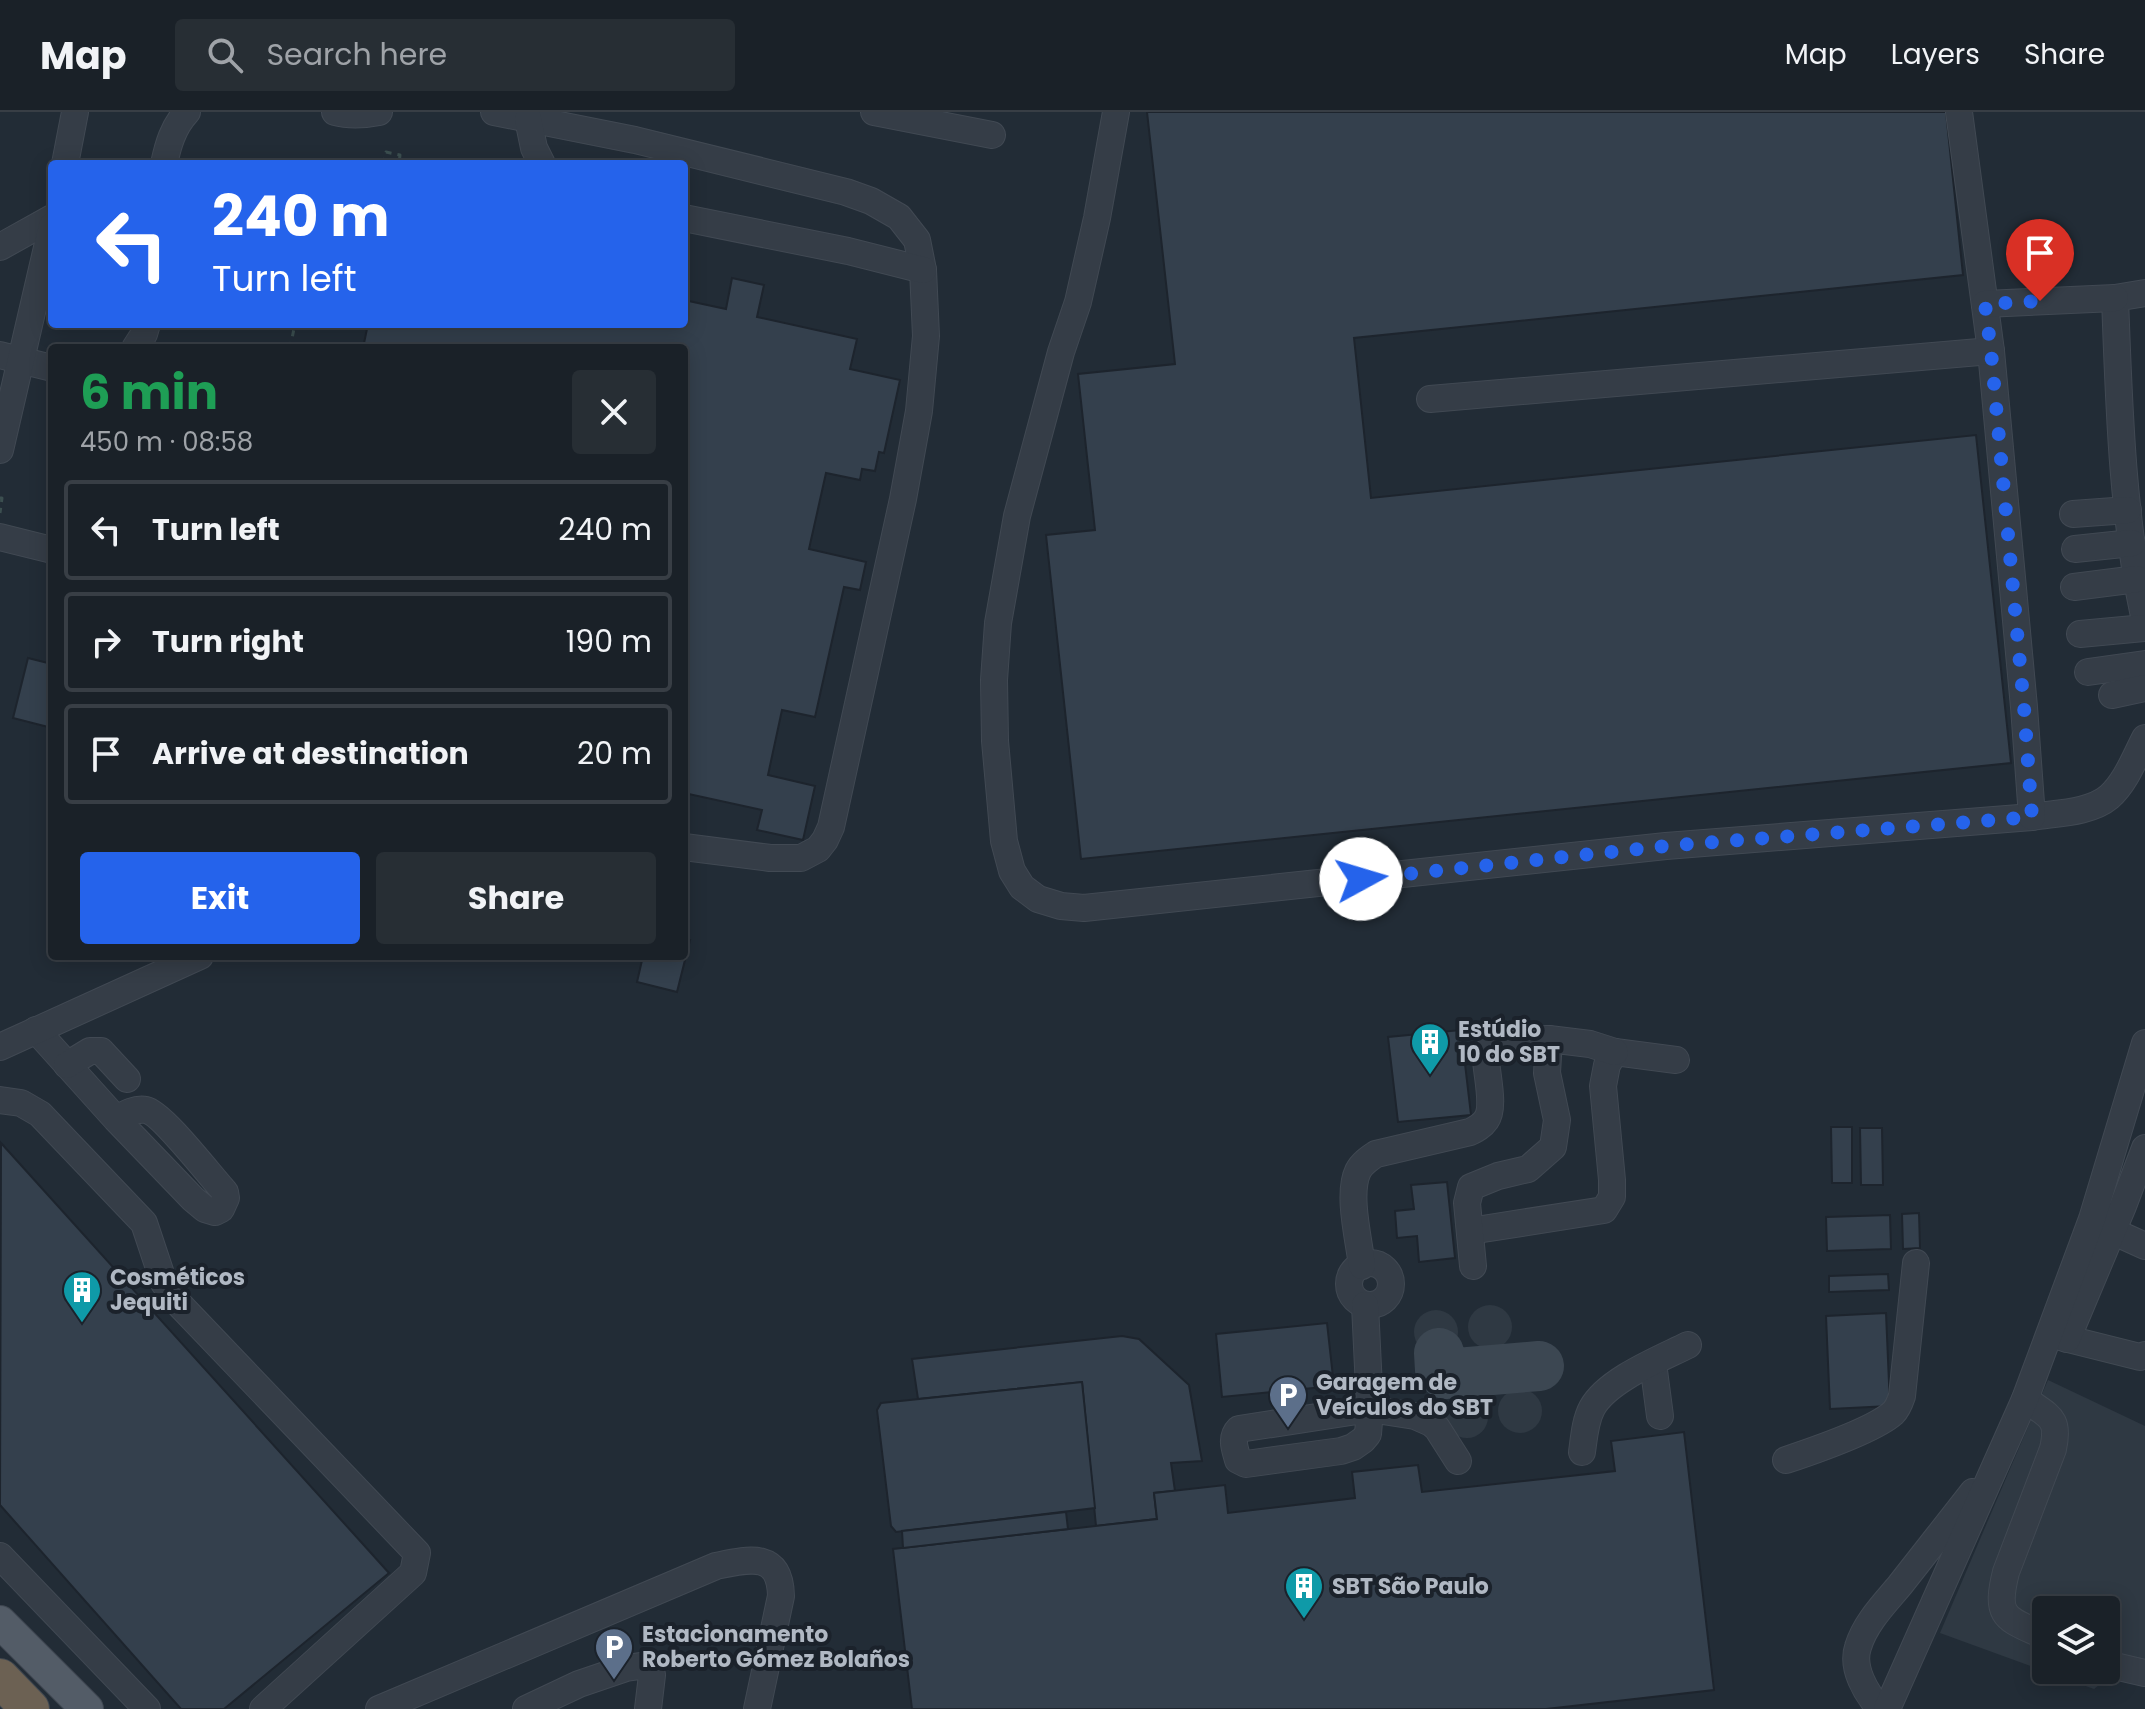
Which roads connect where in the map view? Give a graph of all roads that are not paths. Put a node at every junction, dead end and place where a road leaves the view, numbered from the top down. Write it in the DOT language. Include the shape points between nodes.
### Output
graph roads {
  1 [pos="187,112"];
  2 [pos="335,112"];
  3 [pos="379,112"];
  4 [pos="494,112"];
  5 [pos="874,112"];
  6 [pos="1116,112"];
  7 [pos="1959,112"];
  8 [pos="73,114"];
  9 [pos="528,119"];
  10 [pos="992,135"];
  11 [pos="66,160"];
  12 [pos="165,160"];
  13 [pos="540,160"];
  14 [pos="688,219"];
  15 [pos="48,220"];
  16 [pos="48,239"];
  17 [pos="0,247"];
  18 [pos="923,270"];
  19 [pos="2145,293"];
  20 [pos="2115,298"];
  21 [pos="1985,304"];
  22 [pos="1991,351"];
  23 [pos="11,357"];
  24 [pos="48,367"];
  25 [pos="1430,399"];
  26 [pos="0,450"];
  27 [pos="2128,510"];
  28 [pos="2073,514"];
  29 [pos="0,537"];
  30 [pos="2132,543"];
  31 [pos="48,549"];
  32 [pos="2075,549"];
  33 [pos="2137,579"];
  34 [pos="2074,587"];
  35 [pos="2145,621"];
  36 [pos="2145,628"];
  37 [pos="2080,634"];
  38 [pos="2145,664"];
  39 [pos="2088,672"];
  40 [pos="2145,688"];
  41 [pos="2112,695"];
  42 [pos="2145,738"];
  43 [pos="2032,817"];
  44 [pos="688,848"];
  45 [pos="192,960"];
  46 [pos="36,1030"];
  47 [pos="1549,1039"];
  48 [pos="2145,1043"];
  49 [pos="0,1047"];
  50 [pos="1615,1052"];
  51 [pos="1676,1060"];
  52 [pos="67,1065"];
  53 [pos="127,1079"];
  54 [pos="0,1100"];
  55 [pos="116,1119"];
  56 [pos="2142,1164"];
  57 [pos="2134,1210"];
  58 [pos="1470,1231"];
  59 [pos="2112,1231"];
  60 [pos="2145,1246"];
  61 [pos="1916,1263"];
  62 [pos="1473,1266"];
  63 [pos="2058,1336"];
  64 [pos="1688,1345"];
  65 [pos="2143,1357"];
  66 [pos="1653,1363"];
  67 [pos="2025,1399"];
  68 [pos="1370,1409"];
  69 [pos="1660,1416"];
  70 [pos="1582,1452"];
  71 [pos="1786,1460"];
  72 [pos="1458,1461"];
  73 [pos="1998,1461"];
  74 [pos="0,1556"];
  75 [pos="0,1622"];
  76 [pos="2032,1630"];
  77 [pos="1858,1647"];
  78 [pos="2120,1667"];
  79 [pos="2145,1673"];
  80 [pos="0,1678"];
  81 [pos="451,1679"];
  82 [pos="1899,1680"];
  83 [pos="390,1707"];
  84 [pos="30,1709"];
  85 [pos="87,1709"];
  86 [pos="147,1709"];
  87 [pos="263,1709"];
  88 [pos="435,1709"];
  89 [pos="526,1709"];
  90 [pos="648,1709"];
  91 [pos="757,1709"];
  92 [pos="1880,1709"];
  93 [pos="1887,1709"];
  1 -- 12 [label="street"];
  2 -- 3 [label="street"];
  4 -- 9 [label="street"];
  5 -- 10 [label="street"];
  6 -- 43 [label="street" via="1078,302 1017,516 998,623 995,741 1004,841 1022,887 1038,899 1084,908 1666,846"];
  7 -- 21 [label="street"];
  8 -- 11 [label="street"];
  9 -- 13 [label="street"];
  9 -- 18 [label="street" via="650,144 871,201 899,217 917,240"];
  14 -- 18 [label="street"];
  15 -- 17 [label="street"];
  16 -- 23 [label="street"];
  18 -- 44 [label="street" via="926,336 919,411 831,827 818,849 801,858"];
  19 -- 20 [label="street"];
  20 -- 21 [label="street"];
  20 -- 27 [label="street"];
  21 -- 22 [label="street"];
  22 -- 25 [label="street"];
  22 -- 43 [label="street"];
  23 -- 24 [label="street"];
  23 -- 26 [label="street"];
  27 -- 28 [label="street"];
  27 -- 30 [label="street"];
  29 -- 31 [label="street"];
  30 -- 32 [label="street"];
  30 -- 33 [label="street"];
  33 -- 34 [label="street"];
  33 -- 35 [label="street"];
  36 -- 37 [label="street"];
  38 -- 39 [label="street"];
  40 -- 41 [label="street"];
  42 -- 43 [label="street" via="2108,798 2089,808"];
  45 -- 46 [label="street"];
  46 -- 49 [label="street"];
  46 -- 52 [label="street"];
  47 -- 50 [label="street"];
  47 -- 58 [label="street" via="1547,1073 1557,1120 1553,1147 1528,1169 1471,1187"];
  47 -- 68 [label="street" via="1493,1044 1486,1060 1490,1110 1480,1126 1376,1154 1358,1171 1353,1199 1362,1266 1384,1268 1391,1284 1382,1302 1365,1305"];
  48 -- 63 [label="street"];
  50 -- 51 [label="street"];
  50 -- 58 [label="street" via="1603,1086 1612,1180 1612,1197 1604,1210"];
  52 -- 53 [label="street" via="90,1051 101,1051"];
  52 -- 55 [label="street"];
  54 -- 87 [label="street" via="21,1103 40,1114 144,1223 164,1283 178,1303 417,1553 413,1573"];
  56 -- 57 [label="street"];
  57 -- 59 [label="street"];
  58 -- 62 [label="street"];
  59 -- 60 [label="street"];
  59 -- 63 [label="street"];
  61 -- 71 [label="street" via="1899,1406 1867,1428"];
  63 -- 65 [label="street"];
  63 -- 67 [label="street"];
  64 -- 66 [label="street"];
  66 -- 69 [label="street"];
  66 -- 70 [label="street" via="1607,1390 1592,1407"];
  67 -- 73 [label="street"];
  67 -- 76 [label="street" via="2051,1418 2056,1434 2006,1572 2000,1603 2003,1613"];
  68 -- 68 [label="street" via="1239,1429 1233,1440 1238,1460 1246,1464 1353,1447 1368,1434"];
  68 -- 72 [label="street" via="1431,1423"];
  73 -- 77 [label="street" via="1873,1618"];
  73 -- 82 [label="street"];
  74 -- 86 [label="street"];
  75 -- 85 [label="main road"];
  77 -- 82 [label="street"];
  77 -- 92 [label="street" via="1860,1676"];
  78 -- 79 [label="street"];
  80 -- 84 [label="highway"];
  81 -- 83 [label="street"];
  81 -- 88 [label="street"];
  81 -- 91 [label="street" via="716,1566 747,1559 770,1565 781,1596"];
  82 -- 93 [label="street"];
  89 -- 90 [label="street" via="579,1684 640,1666 652,1675"];
}
